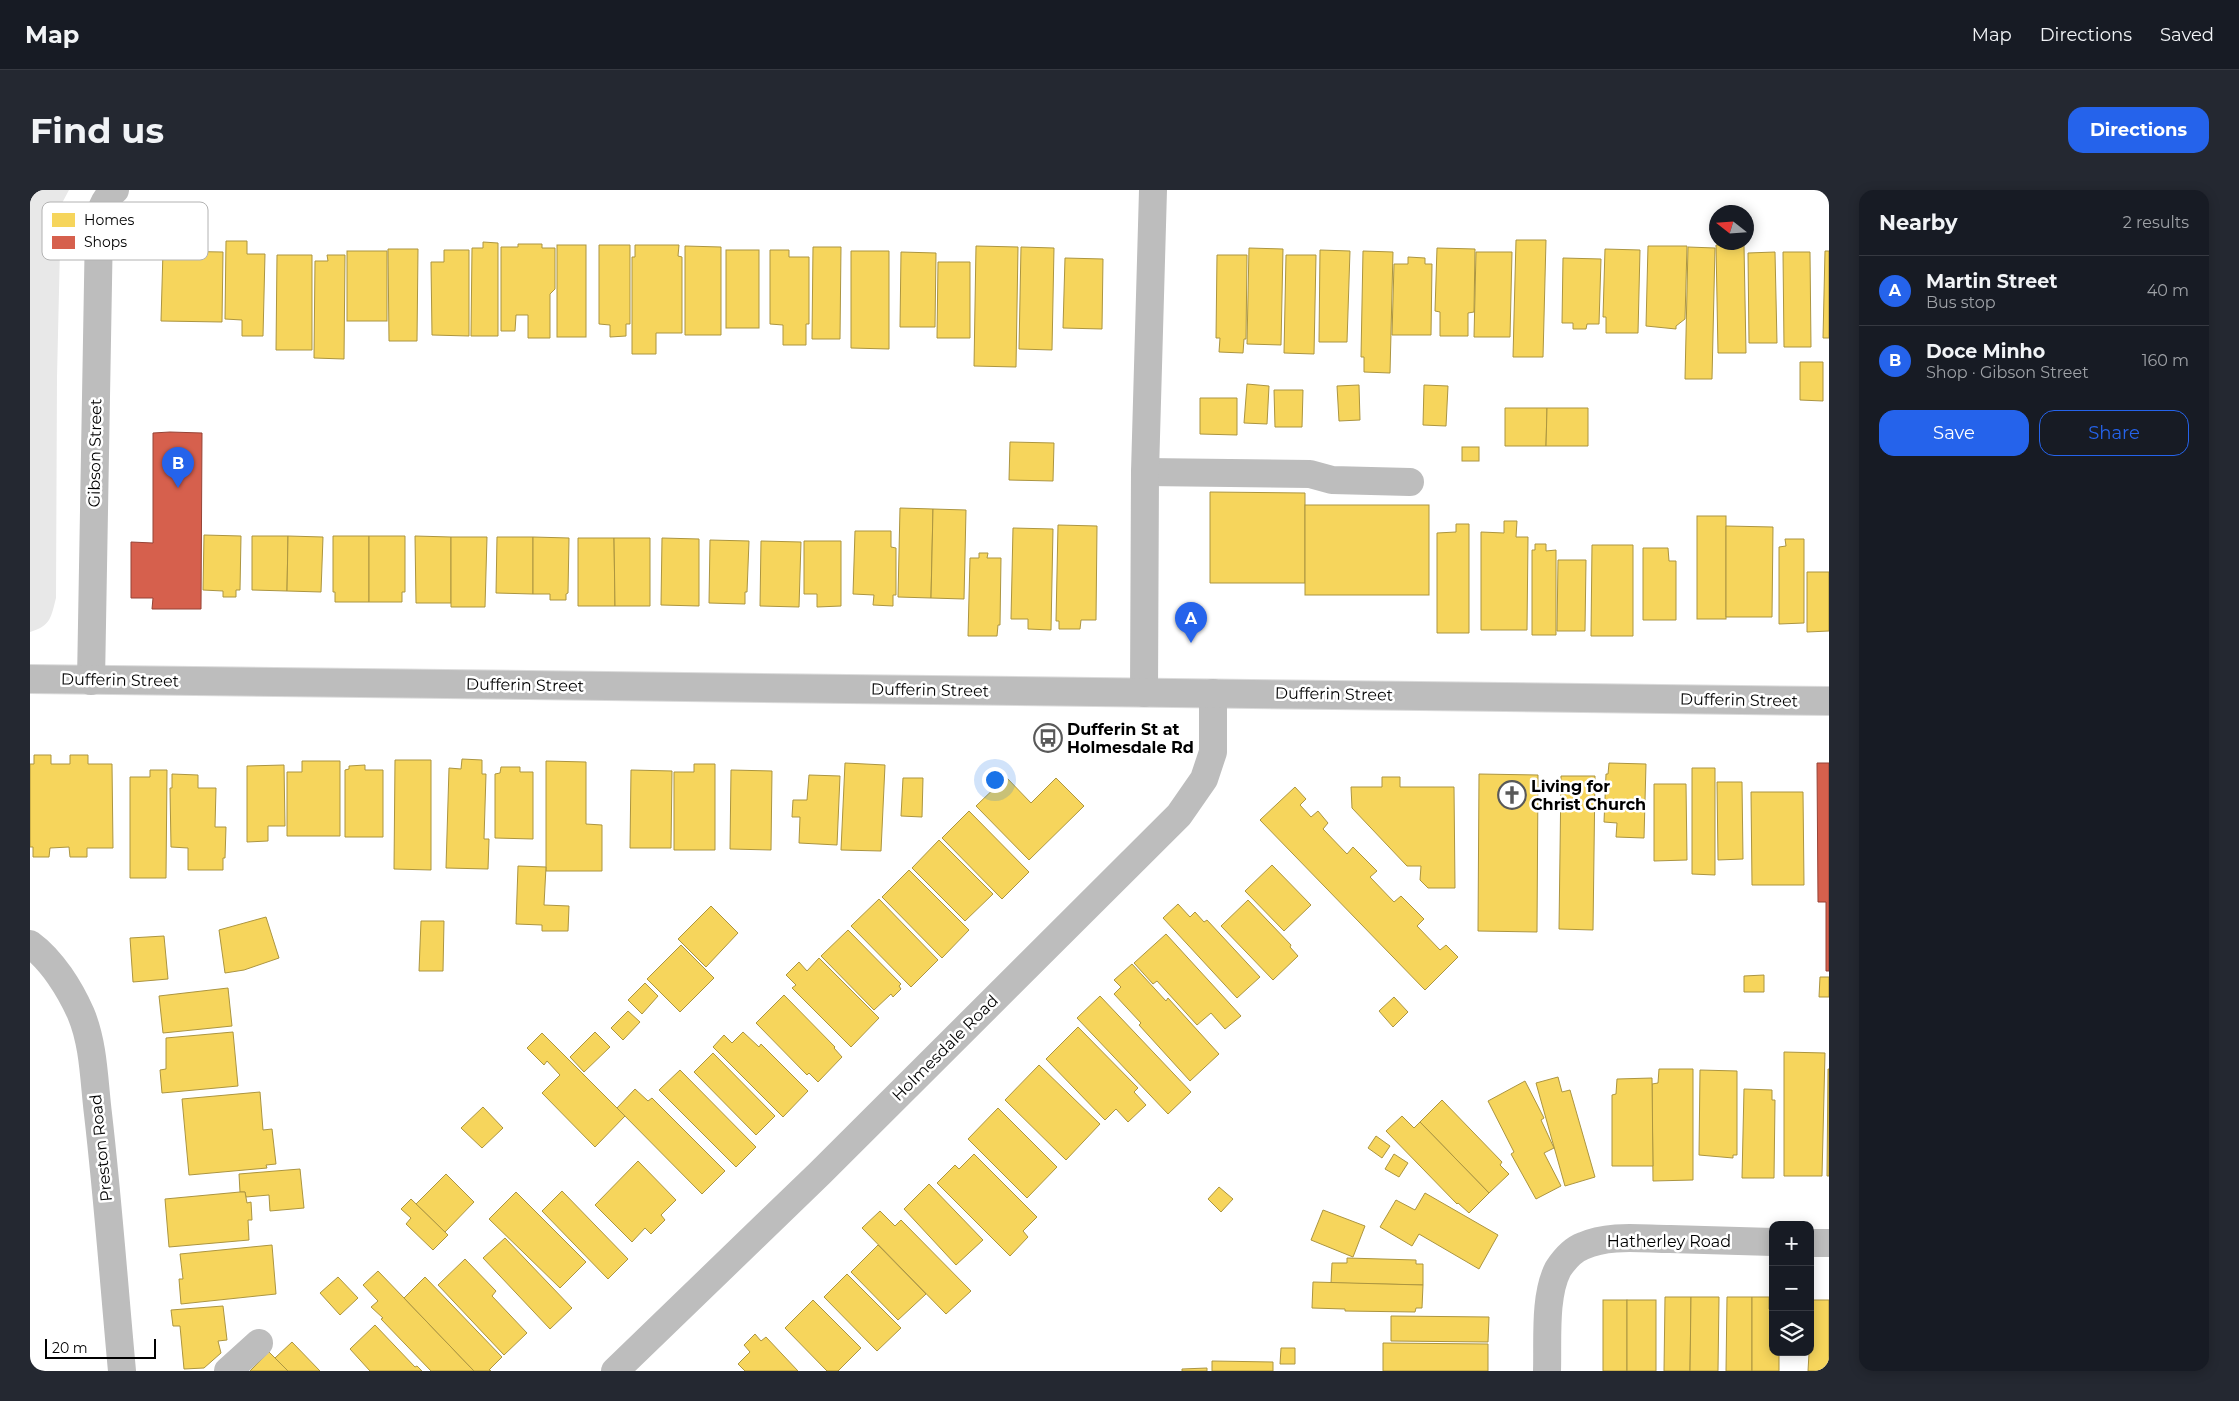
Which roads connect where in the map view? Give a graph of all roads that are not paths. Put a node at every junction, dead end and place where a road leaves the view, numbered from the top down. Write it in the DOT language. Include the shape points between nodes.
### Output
graph roads {
  1 [pos="114,190"];
  2 [pos="1153,190"];
  3 [pos="104,202"];
  4 [pos="97,260"];
  5 [pos="1145,472"];
  6 [pos="1410,482"];
  7 [pos="30,679"];
  8 [pos="90,680"];
  9 [pos="1144,692"];
  10 [pos="1213,693"];
  11 [pos="1829,701"];
  12 [pos="30,944"];
  13 [pos="1769,1242"];
  14 [pos="1814,1242"];
  15 [pos="1829,1243"];
  16 [pos="259,1342"];
  17 [pos="122,1371"];
  18 [pos="228,1371"];
  19 [pos="615,1371"];
  20 [pos="1547,1371"];
  1 -- 3 [label="street, Gibson Street"];
  2 -- 5 [label="street"];
  4 -- 8 [label="street, Gibson Street"];
  5 -- 6 [label="street" via="1310,474 1332,480"];
  5 -- 9 [label="street"];
  7 -- 8 [label="street, Dufferin Street"];
  8 -- 9 [label="street, Dufferin Street"];
  9 -- 10 [label="street, Dufferin Street"];
  10 -- 11 [label="street, Dufferin Street"];
  10 -- 19 [label="street, Holmesdale Road" via="1213,752 1204,779 1179,815 820,1173"];
  12 -- 17 [label="street, Preston Road" via="67,987 81,1014 89,1040"];
  13 -- 20 [label="street, Hatherley Road" via="1620,1238 1582,1246 1570,1253 1558,1269 1552,1285"];
  14 -- 15 [label="street"];
  16 -- 18 [label="street"];
}
